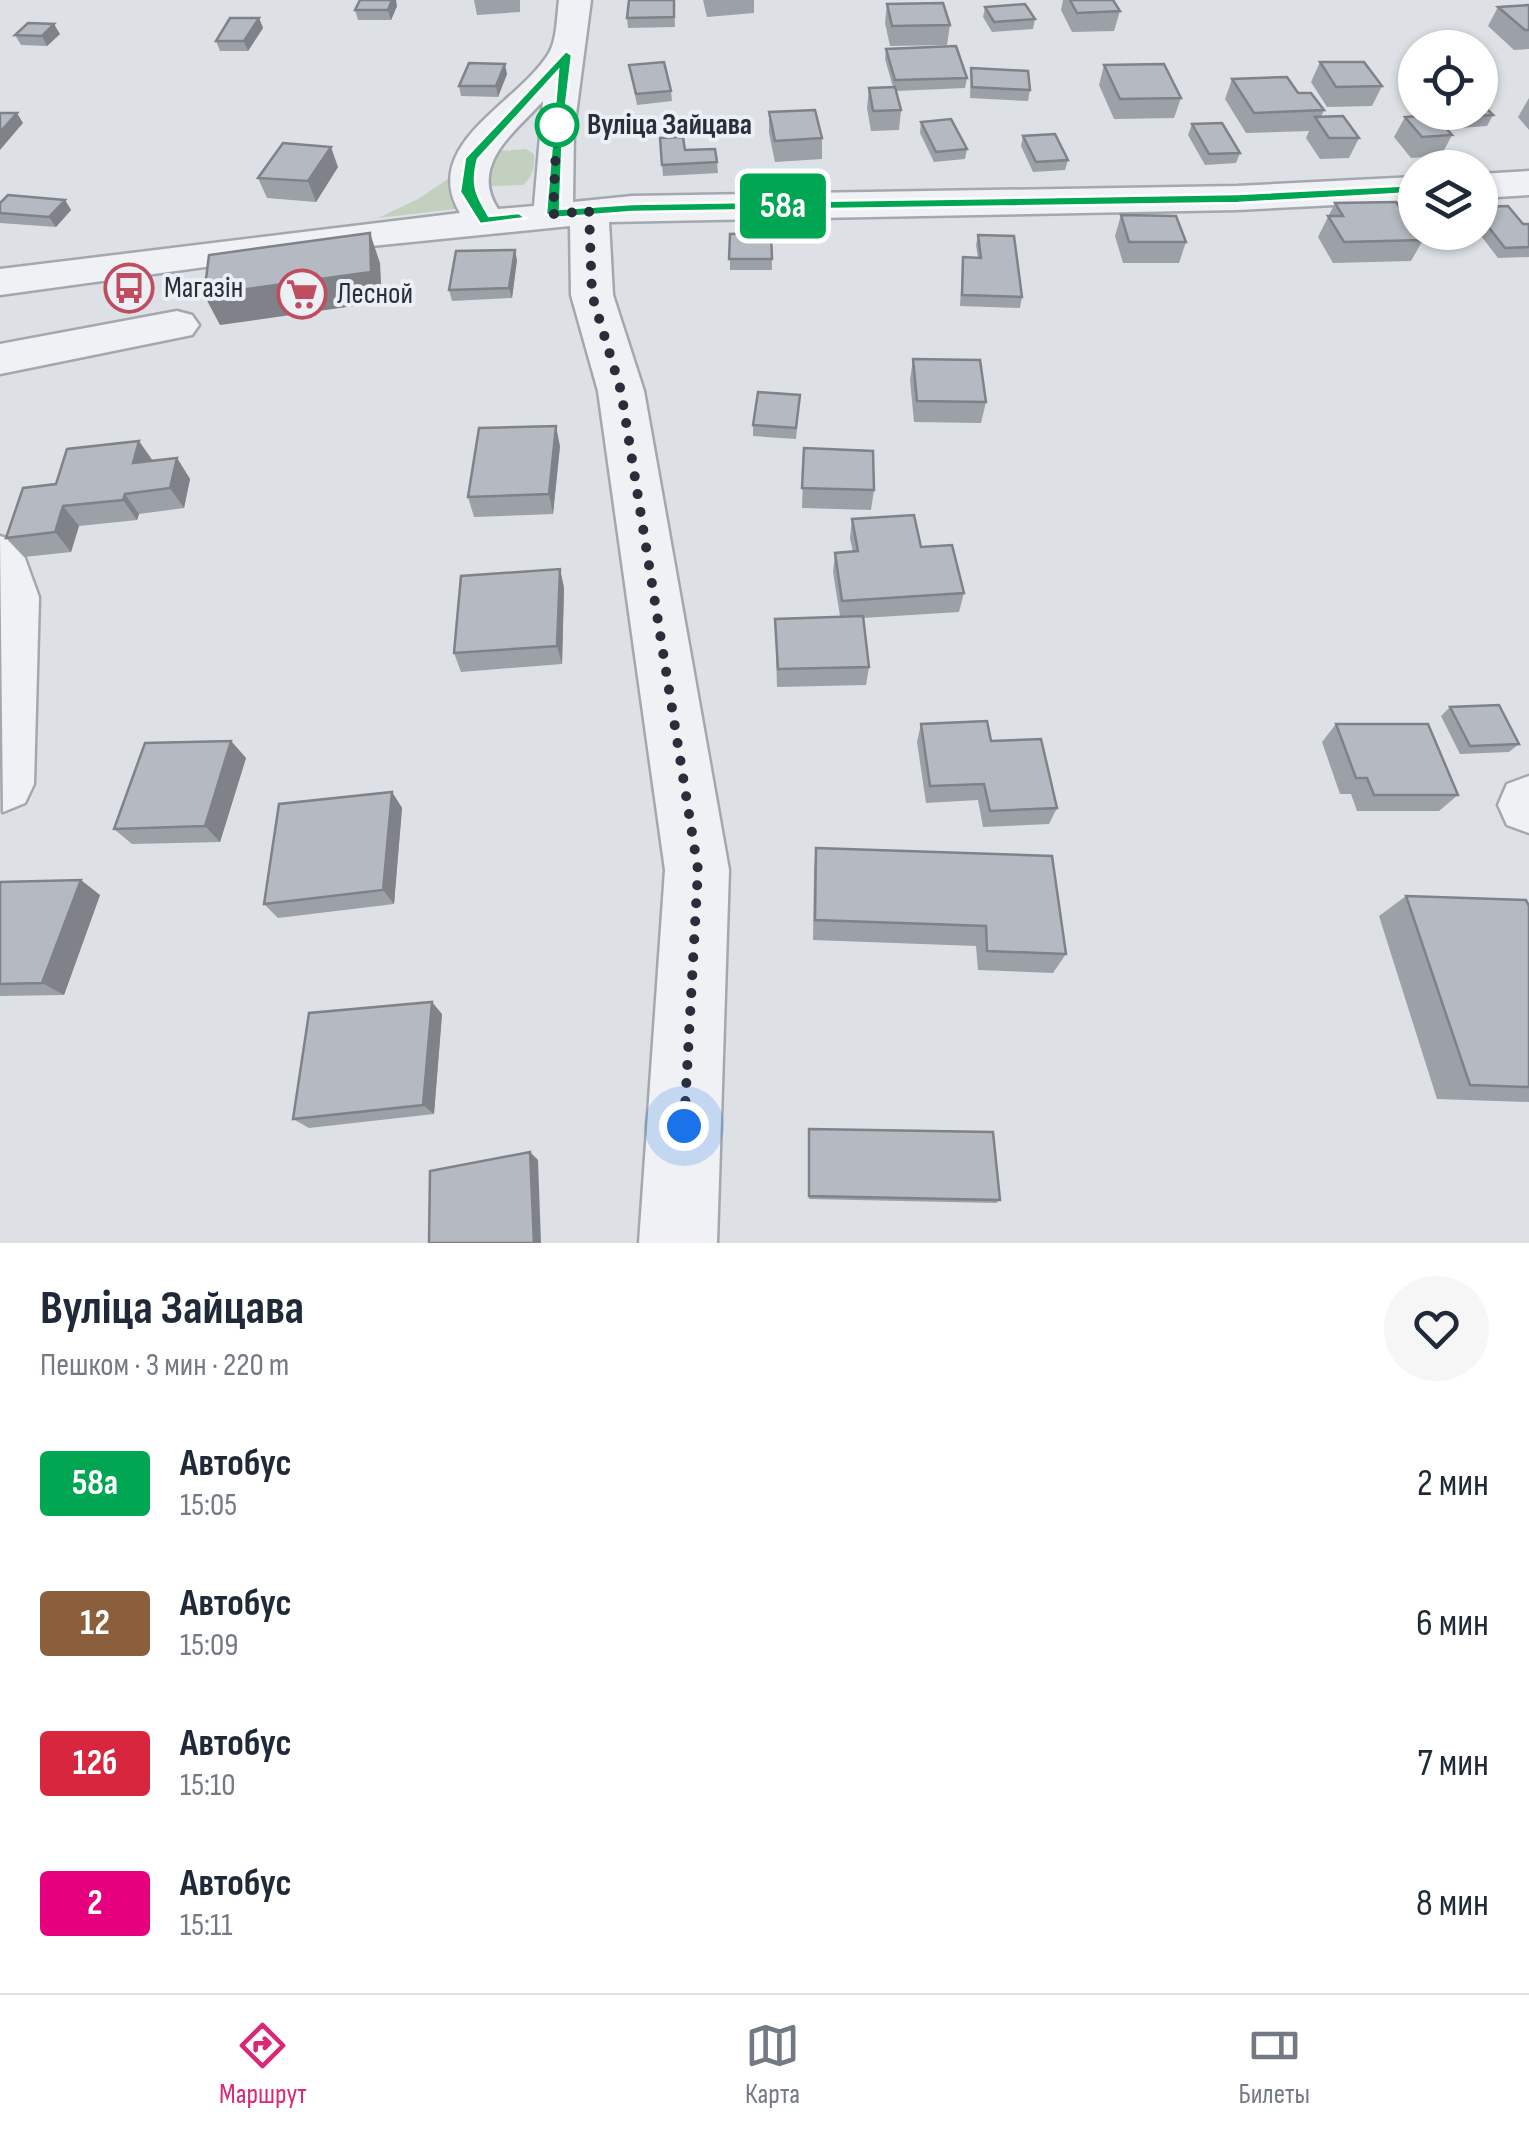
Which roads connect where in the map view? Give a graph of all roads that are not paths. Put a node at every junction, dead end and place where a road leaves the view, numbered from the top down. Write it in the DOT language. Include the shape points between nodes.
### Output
graph roads {
  1 [pos="575,0"];
  2 [pos="566,55"];
  3 [pos="472,158"];
  4 [pos="1529,183"];
  5 [pos="1498,185"];
  6 [pos="1398,190"];
  7 [pos="571,213"];
  8 [pos="485,221"];
  9 [pos="322,239"];
  10 [pos="0,282"];
  11 [pos="177,325"];
  12 [pos="0,359"];
  13 [pos="0,556"];
  14 [pos="3,784"];
  15 [pos="678,1243"];
  1 -- 2 [label="street"];
  2 -- 3 [label="street"];
  2 -- 7 [label="street" via="556,130"];
  3 -- 8 [label="street" via="467,192"];
  3 -- 9 [label="street"];
  4 -- 5 [label="street"];
  6 -- 7 [label="street"];
  7 -- 8 [label="street"];
  7 -- 15 [label="street" via="621,391 698,870"];
  8 -- 9 [label="street"];
  9 -- 10 [label="street"];
  11 -- 12 [label="street"];
  13 -- 14 [label="street" via="12,596"];
}
